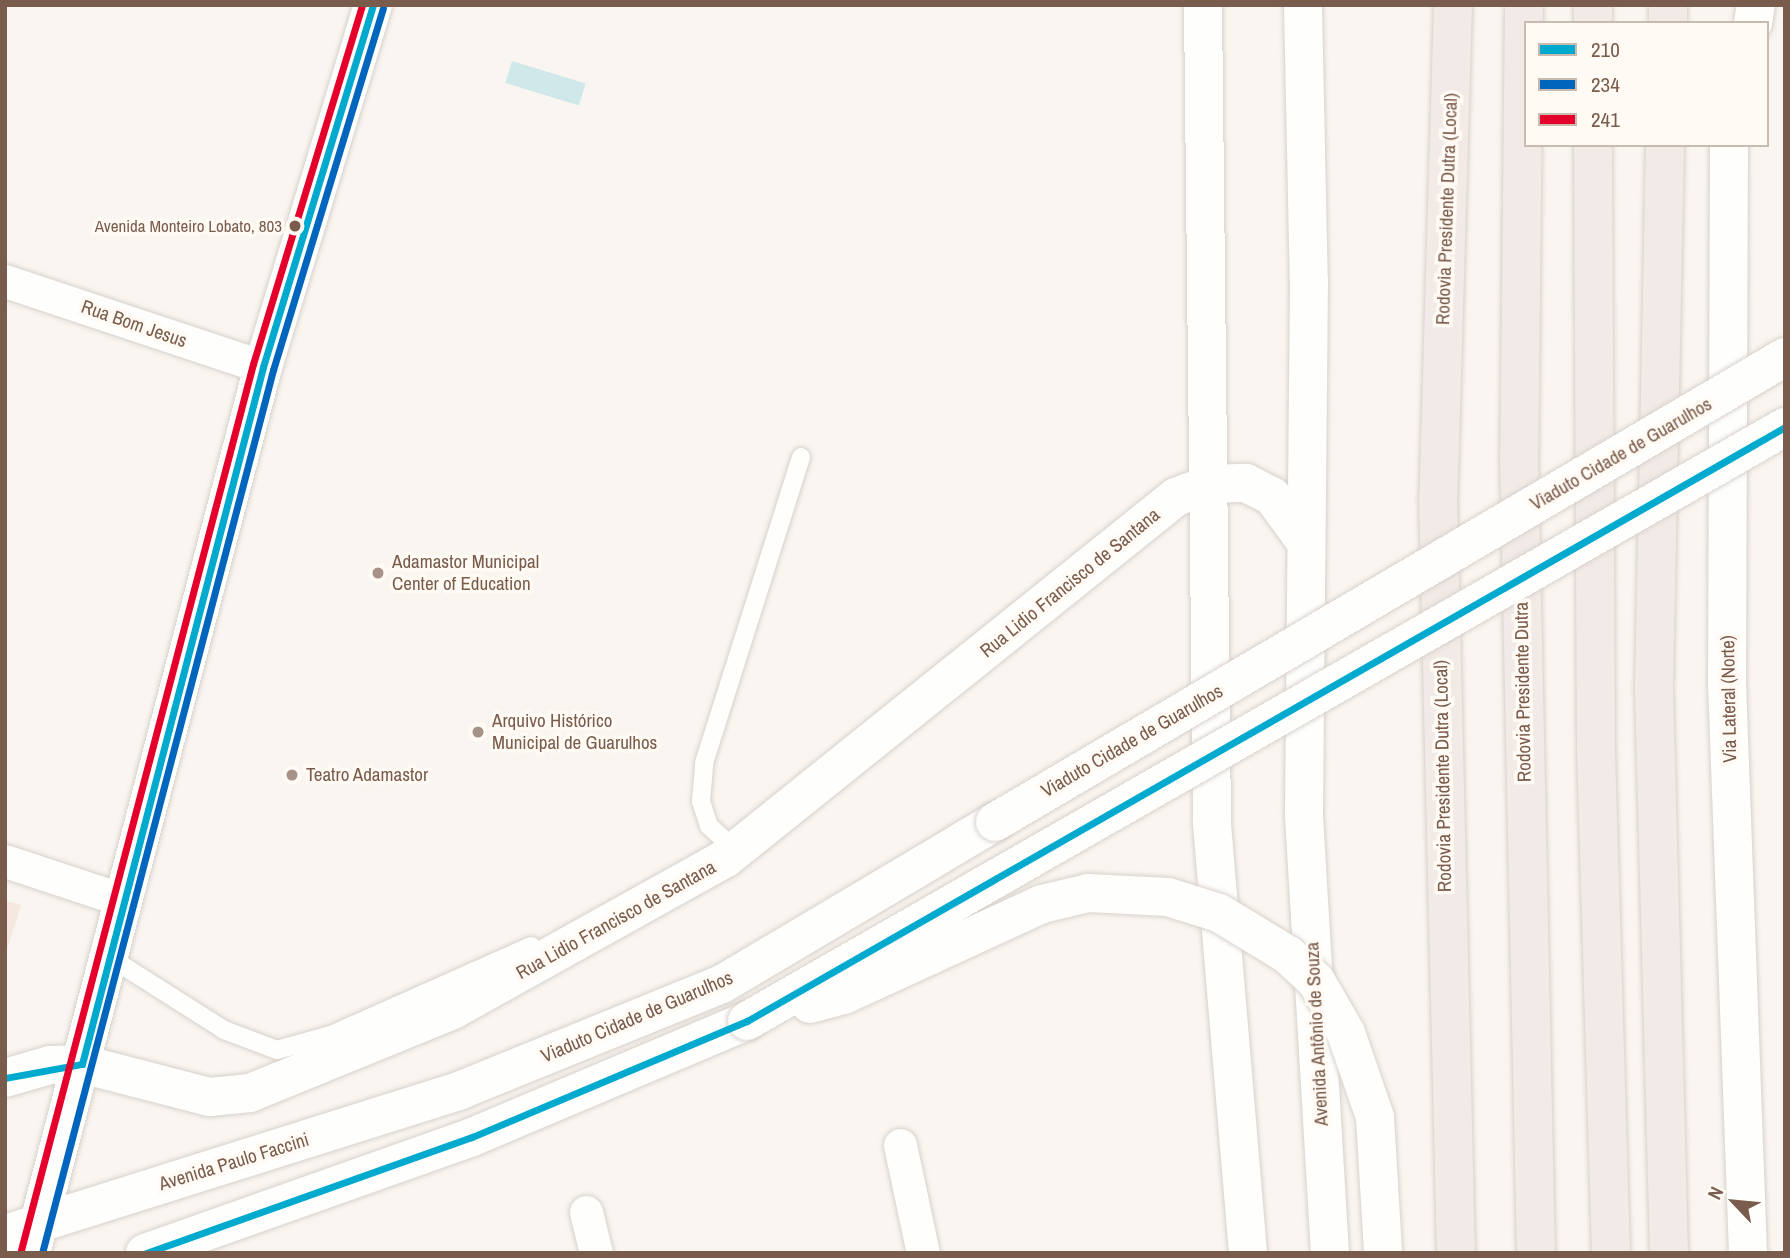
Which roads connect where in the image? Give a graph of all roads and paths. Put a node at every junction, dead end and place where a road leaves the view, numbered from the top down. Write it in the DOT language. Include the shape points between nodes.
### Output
graph roads {
  1 [pos="373,5"];
  2 [pos="1203,5"];
  3 [pos="1303,5"];
  4 [pos="1453,5"];
  5 [pos="1524,5"];
  6 [pos="1593,147"];
  7 [pos="1665,147"];
  8 [pos="1729,147"];
  9 [pos="5,281"];
  10 [pos="1785,357"];
  11 [pos="263,368"];
  12 [pos="1785,427"];
  13 [pos="801,457"];
  14 [pos="1210,484"];
  15 [pos="1303,538"];
  16 [pos="731,854"];
  17 [pos="5,862"];
  18 [pos="120,899"];
  19 [pos="106,955"];
  20 [pos="747,1021"];
  21 [pos="82,1064"];
  22 [pos="5,1078"];
  23 [pos="461,1090"];
  24 [pos="900,1145"];
  25 [pos="586,1212"];
  26 [pos="25,1236"];
  27 [pos="145,1253"];
  28 [pos="596,1253"];
  29 [pos="923,1253"];
  30 [pos="1248,1253"];
  31 [pos="1330,1253"];
  32 [pos="1383,1253"];
  33 [pos="1456,1253"];
  34 [pos="1536,1253"];
  35 [pos="1611,1253"];
  36 [pos="1669,1253"];
  37 [pos="1748,1253"];
  1 -- 11 [label="main road"];
  2 -- 14 [label="main road"];
  3 -- 15 [label="main road, Avenida Antônio de Souza" via="1309,281"];
  4 -- 33 [label="highway, Rodovia Presidente Dutra (Local)" via="1438,496"];
  5 -- 34 [label="highway, Rodovia Presidente Dutra" via="1520,456"];
  6 -- 35 [label="highway" via="1596,751"];
  7 -- 36 [label="highway" via="1654,690"];
  8 -- 37 [label="main road, Via Lateral (Norte)" via="1727,683"];
  9 -- 11 [label="street, Rua Bom Jesus"];
  10 -- 23 [label="main road, Viaduto Cidade de Guarulhos, bridge" via="722,984"];
  11 -- 18 [label="main road"];
  12 -- 20 [label="main road, bridge"];
  13 -- 16 [label="lane" via="704,763 701,801 709,826"];
  14 -- 15 [label="main road, Rua Lidio Francisco de Santana" via="1246,483 1272,496"];
  14 -- 16 [label="main road, Rua Lidio Francisco de Santana" via="1176,497"];
  14 -- 30 [label="main road" via="1215,852"];
  15 -- 31 [label="main road, Avenida Antônio de Souza" via="1304,816"];
  16 -- 19 [label="lane" via="669,869 514,955 292,1047 260,1046 224,1030"];
  16 -- 21 [label="main road, Rua Lidio Francisco de Santana" via="453,1010 250,1093 210,1097"];
  17 -- 18 [label="street"];
  18 -- 19 [label="main road"];
  19 -- 21 [label="main road"];
  20 -- 27 [label="main road" via="472,1137"];
  20 -- 32 [label="main road, bridge" via="844,995 1042,904 1088,893 1168,897 1219,913 1288,955 1316,981 1346,1033 1374,1117"];
  21 -- 22 [label="main road, Rua Lidio Francisco de Santana" via="50,1065"];
  21 -- 26 [label="main road"];
  23 -- 26 [label="main road, Avenida Paulo Faccini"];
  24 -- 29 [label="street"];
  25 -- 28 [label="street"];
}
